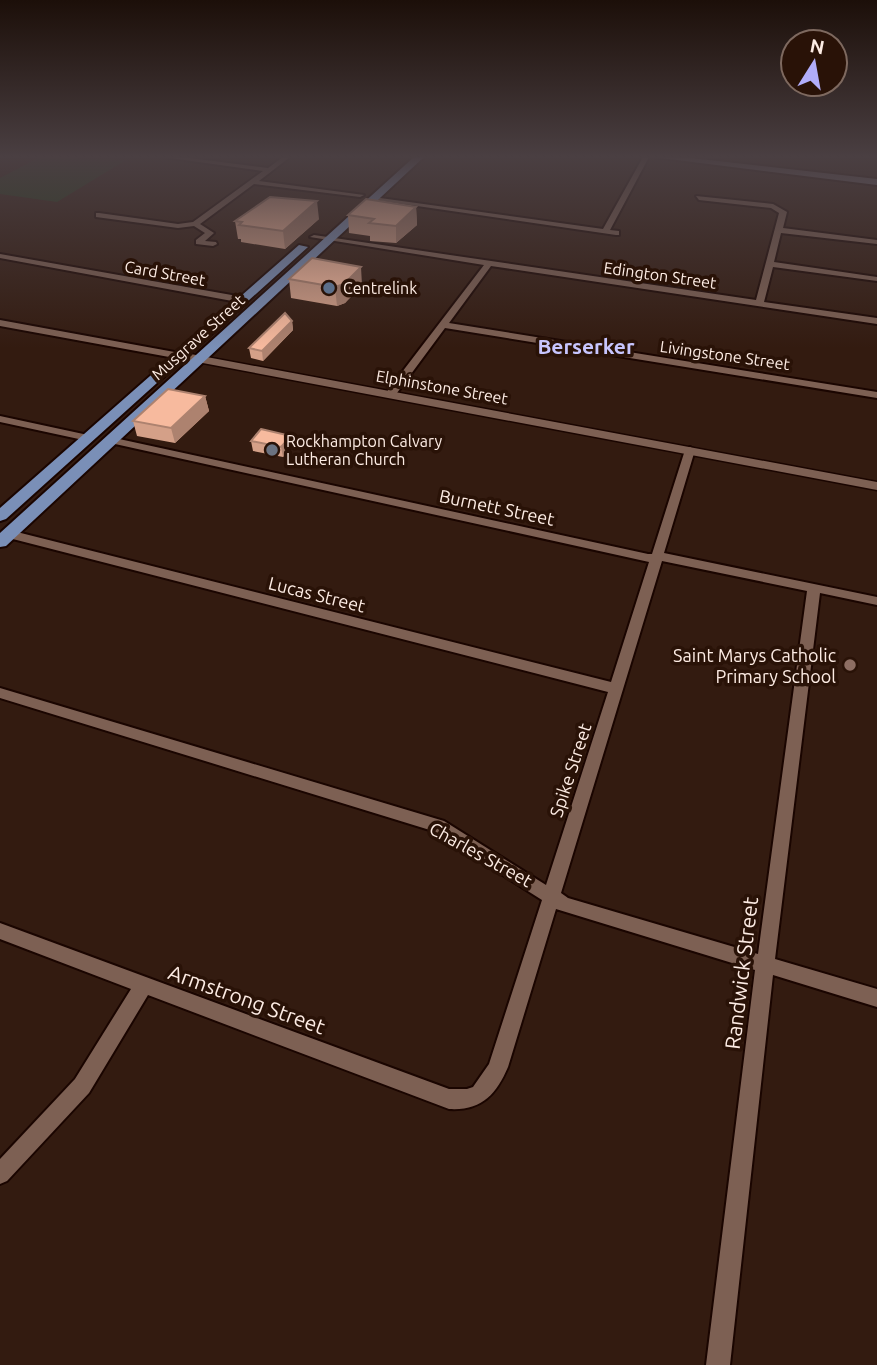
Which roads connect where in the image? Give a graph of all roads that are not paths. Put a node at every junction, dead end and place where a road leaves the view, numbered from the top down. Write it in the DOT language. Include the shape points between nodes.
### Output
graph roads {
  1 [pos="140,221"];
  2 [pos="200,221"];
  3 [pos="332,221"];
  4 [pos="350,221"];
  5 [pos="526,221"];
  6 [pos="611,221"];
  7 [pos="781,221"];
  8 [pos="195,224"];
  9 [pos="778,230"];
  10 [pos="605,232"];
  11 [pos="617,233"];
  12 [pos="314,237"];
  13 [pos="330,240"];
  14 [pos="877,242"];
  15 [pos="213,244"];
  16 [pos="0,256"];
  17 [pos="489,263"];
  18 [pos="768,264"];
  19 [pos="877,279"];
  20 [pos="243,300"];
  21 [pos="758,303"];
  22 [pos="877,321"];
  23 [pos="0,323"];
  24 [pos="443,326"];
  25 [pos="180,356"];
  26 [pos="200,360"];
  27 [pos="390,395"];
  28 [pos="877,395"];
  29 [pos="0,419"];
  30 [pos="88,438"];
  31 [pos="110,440"];
  32 [pos="690,450"];
  33 [pos="877,485"];
  34 [pos="0,516"];
  35 [pos="4,538"];
  36 [pos="657,557"];
  37 [pos="814,588"];
  38 [pos="877,601"];
  39 [pos="616,689"];
  40 [pos="0,694"];
  41 [pos="551,895"];
  42 [pos="0,931"];
  43 [pos="765,964"];
  44 [pos="144,985"];
  45 [pos="877,998"];
  46 [pos="479,1097"];
  47 [pos="0,1174"];
  48 [pos="718,1365"];
  1 -- 8 [label="street"];
  2 -- 8 [label="street"];
  3 -- 12 [label="main road, Musgrave Street"];
  4 -- 13 [label="main road, Musgrave Street"];
  5 -- 10 [label="street"];
  6 -- 10 [label="street"];
  7 -- 9 [label="street"];
  8 -- 15 [label="street" via="210,233 199,242"];
  9 -- 14 [label="street"];
  9 -- 18 [label="street"];
  10 -- 11 [label="street"];
  12 -- 13 [label="street, Edington Street"];
  12 -- 20 [label="main road, Musgrave Street"];
  13 -- 17 [label="street, Edington Street"];
  13 -- 26 [label="main road, Musgrave Street"];
  16 -- 20 [label="street, Card Street"];
  17 -- 21 [label="street, Edington Street"];
  17 -- 24 [label="street"];
  18 -- 19 [label="street"];
  18 -- 21 [label="street"];
  20 -- 25 [label="main road, Musgrave Street"];
  21 -- 22 [label="street, Edington Street"];
  23 -- 25 [label="street, Elphinstone Street"];
  24 -- 27 [label="street"];
  24 -- 28 [label="street, Livingstone Street"];
  25 -- 26 [label="street, Elphinstone Street"];
  25 -- 30 [label="main road, Musgrave Street"];
  26 -- 27 [label="street, Elphinstone Street"];
  26 -- 31 [label="main road, Musgrave Street"];
  27 -- 32 [label="street, Elphinstone Street"];
  29 -- 30 [label="street"];
  30 -- 34 [label="main road, Musgrave Street"];
  31 -- 35 [label="main road, Musgrave Street"];
  31 -- 36 [label="street, Burnett Street"];
  32 -- 33 [label="street, Elphinstone Street"];
  32 -- 36 [label="street, Spike Street"];
  35 -- 39 [label="street, Lucas Street"];
  36 -- 37 [label="street, Burnett Street"];
  36 -- 39 [label="street, Spike Street"];
  37 -- 38 [label="street, Burnett Street"];
  37 -- 43 [label="street, Randwick Street"];
  39 -- 41 [label="street, Spike Street"];
  40 -- 41 [label="street, Charles Street" via="438,826"];
  41 -- 43 [label="street, Charles Street" via="563,904"];
  41 -- 46 [label="street, Spike Street" via="498,1067"];
  42 -- 44 [label="street, Armstrong Street"];
  43 -- 45 [label="street, Charles Street"];
  43 -- 48 [label="street, Randwick Street"];
  44 -- 46 [label="street, Armstrong Street" via="449,1098 466,1101"];
  44 -- 47 [label="street" via="82,1086"];
}
